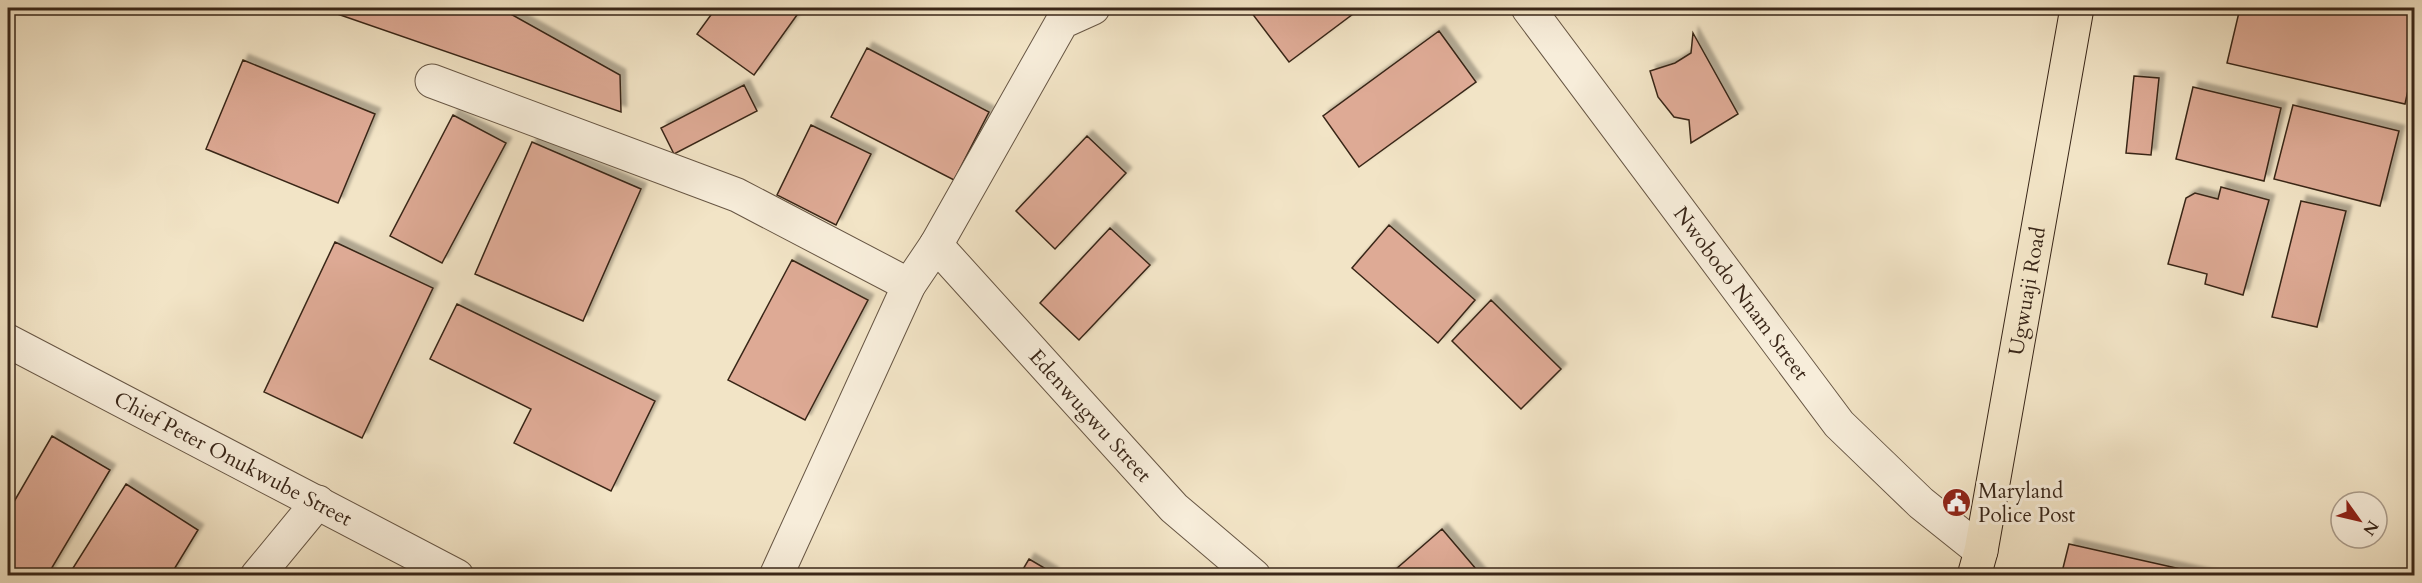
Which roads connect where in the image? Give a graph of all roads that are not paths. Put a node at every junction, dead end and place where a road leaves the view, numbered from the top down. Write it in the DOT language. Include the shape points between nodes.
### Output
graph roads {
  1 [pos="1093,8"];
  2 [pos="1528,8"];
  3 [pos="2077,8"];
  4 [pos="1054,15"];
  5 [pos="432,81"];
  6 [pos="936,245"];
  7 [pos="909,285"];
  8 [pos="8,341"];
  9 [pos="318,502"];
  10 [pos="1978,563"];
  11 [pos="257,576"];
  12 [pos="458,576"];
  13 [pos="776,576"];
  14 [pos="1254,576"];
  1 -- 4 [label="street"];
  2 -- 10 [label="street, Nwobodo Nnam Street" via="1839,424"];
  3 -- 10 [label="main road, Ugwuaji Road"];
  4 -- 6 [label="street"];
  5 -- 7 [label="street" via="737,195"];
  6 -- 7 [label="street"];
  6 -- 14 [label="street, Edenwugwu Street" via="1174,508"];
  7 -- 13 [label="street"];
  8 -- 9 [label="street, Chief Peter Onukwube Street"];
  9 -- 11 [label="street"];
  9 -- 12 [label="street, Chief Peter Onukwube Street"];
}
